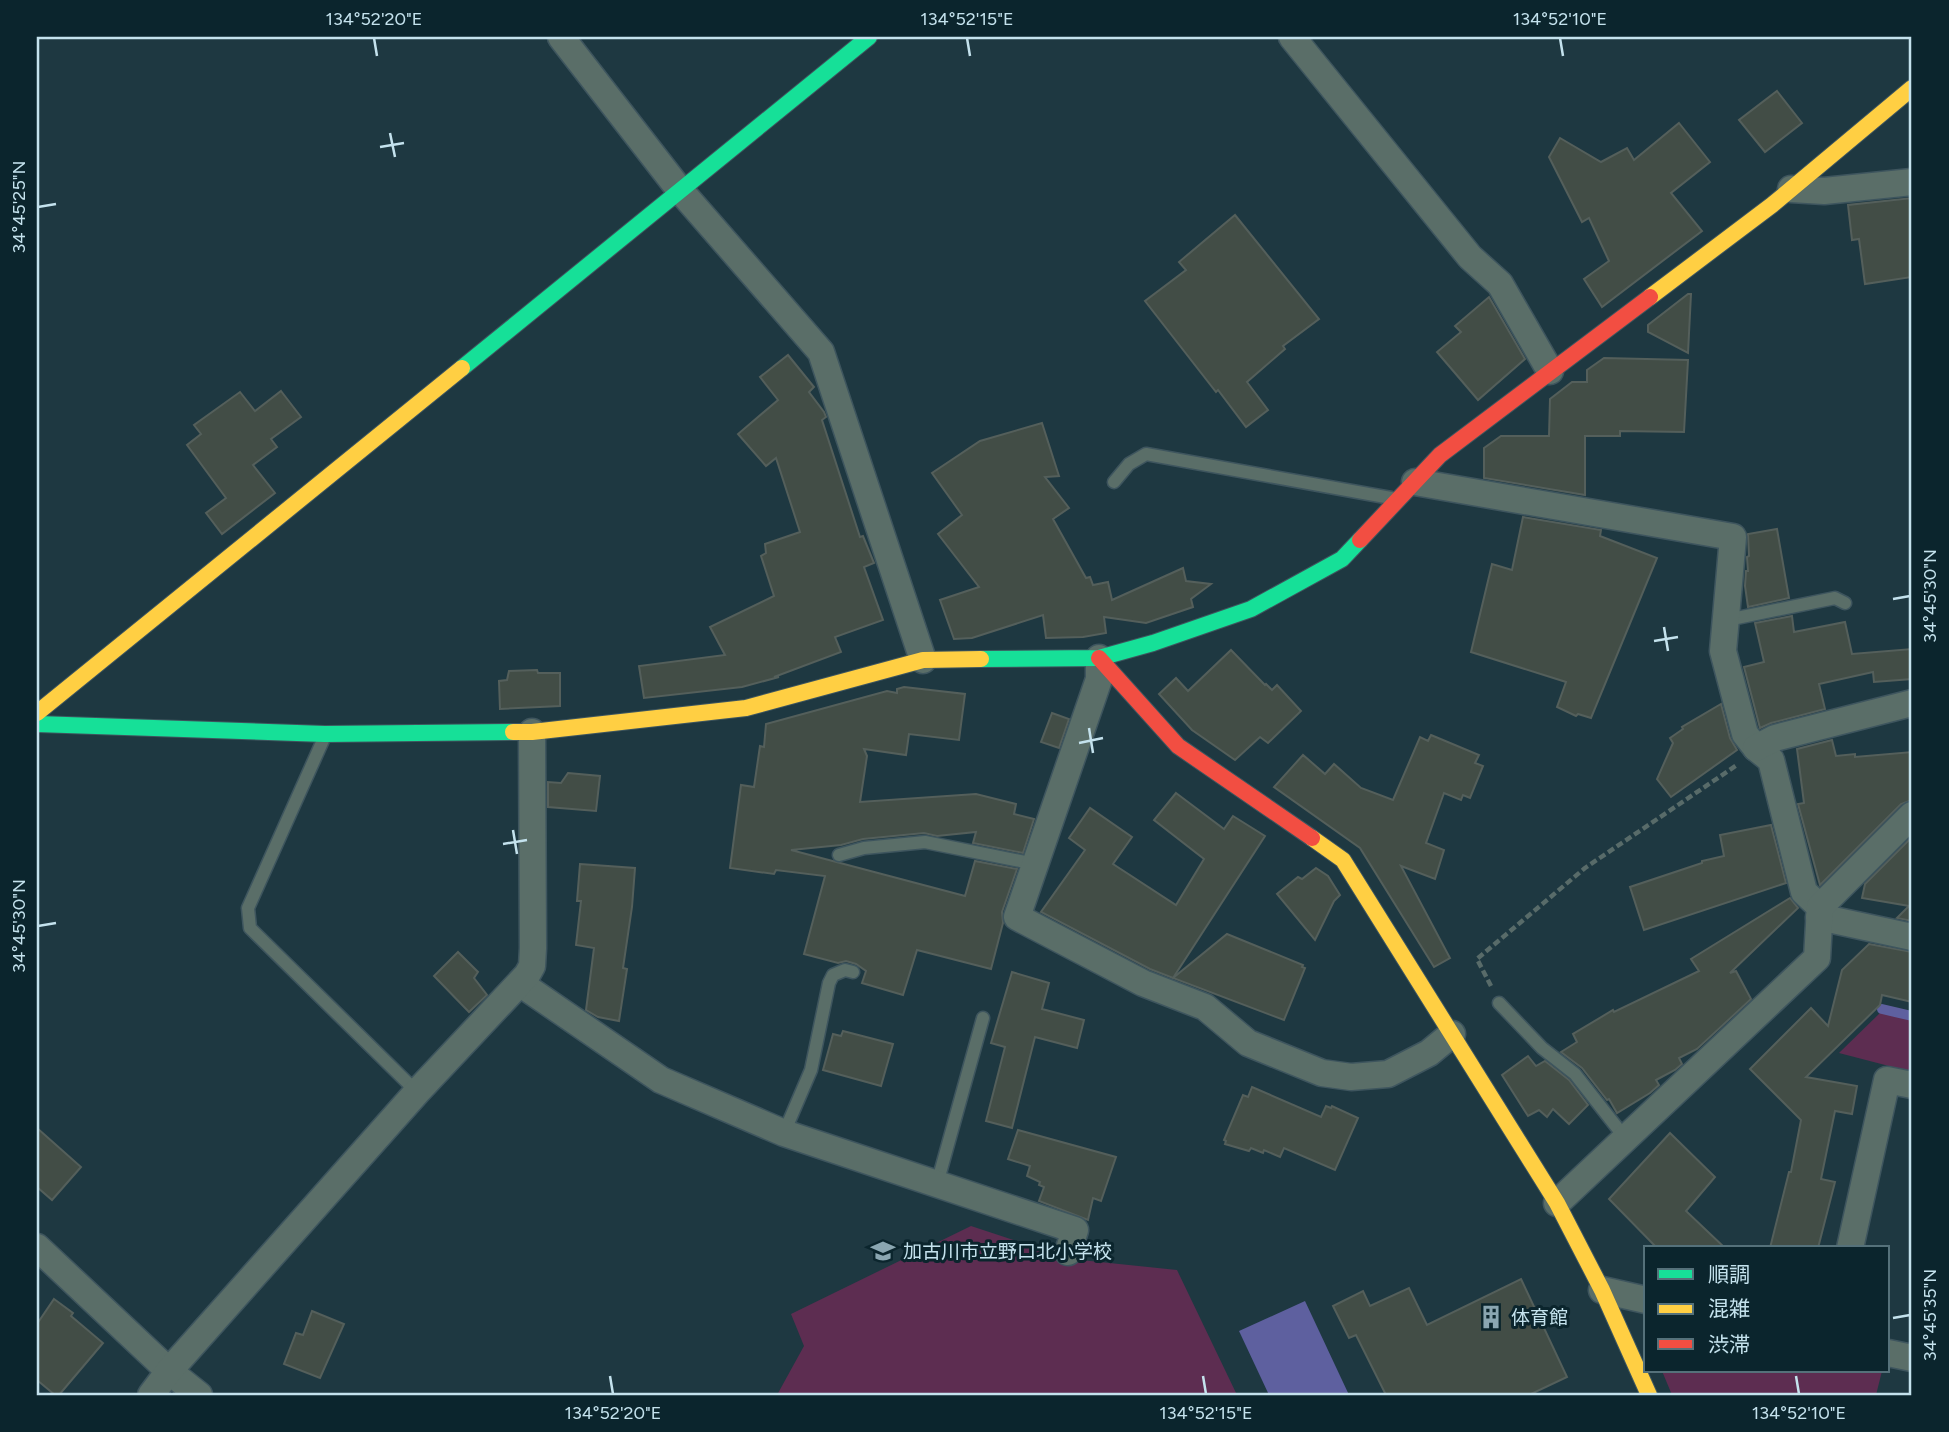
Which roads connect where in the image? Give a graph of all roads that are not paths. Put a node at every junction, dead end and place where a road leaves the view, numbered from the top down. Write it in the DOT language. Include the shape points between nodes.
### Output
graph roads {
  1 [pos="561,37"];
  2 [pos="869,37"];
  3 [pos="1292,37"];
  4 [pos="1912,88"];
  5 [pos="1912,182"];
  6 [pos="679,189"];
  7 [pos="1791,189"];
  8 [pos="1550,372"];
  9 [pos="1114,482"];
  10 [pos="1407,490"];
  11 [pos="1845,603"];
  12 [pos="1727,620"];
  13 [pos="1099,658"];
  14 [pos="923,660"];
  15 [pos="1912,704"];
  16 [pos="37,713"];
  17 [pos="37,724"];
  18 [pos="532,732"];
  19 [pos="325,734"];
  20 [pos="1756,748"];
  21 [pos="1912,815"];
  22 [pos="839,855"];
  23 [pos="1035,864"];
  24 [pos="1820,912"];
  25 [pos="1912,937"];
  26 [pos="853,972"];
  27 [pos="521,984"];
  28 [pos="1499,1003"];
  29 [pos="983,1018"];
  30 [pos="1452,1034"];
  31 [pos="1912,1085"];
  32 [pos="417,1092"];
  33 [pos="784,1133"];
  34 [pos="1626,1139"];
  35 [pos="937,1185"];
  36 [pos="1557,1203"];
  37 [pos="1850,1246"];
  38 [pos="37,1247"];
  39 [pos="1068,1252"];
  40 [pos="1602,1290"];
  41 [pos="1644,1300"];
  42 [pos="1890,1353"];
  43 [pos="1912,1358"];
  44 [pos="169,1371"];
  45 [pos="151,1395"];
  46 [pos="199,1395"];
  47 [pos="1649,1395"];
  1 -- 6 [label="street"];
  2 -- 6 [label="street"];
  3 -- 8 [label="street" via="1470,257 1500,284"];
  4 -- 7 [label="street"];
  5 -- 7 [label="street" via="1824,191"];
  6 -- 14 [label="street" via="821,352"];
  6 -- 16 [label="street"];
  7 -- 8 [label="street"];
  8 -- 10 [label="street" via="1440,455"];
  9 -- 10 [label="lane" via="1129,464 1146,454"];
  10 -- 12 [label="street" via="1733,537"];
  10 -- 13 [label="street" via="1342,559 1251,609"];
  11 -- 12 [label="lane" via="1835,598"];
  12 -- 20 [label="street" via="1723,651 1745,734"];
  13 -- 14 [label="street"];
  13 -- 23 [label="street" via="1099,679"];
  13 -- 30 [label="street" via="1178,746 1343,860"];
  14 -- 18 [label="street" via="746,708"];
  15 -- 20 [label="street" via="1775,738"];
  17 -- 19 [label="street"];
  18 -- 19 [label="street"];
  18 -- 27 [label="street" via="533,948 532,966"];
  19 -- 32 [label="lane" via="248,908 250,928"];
  20 -- 24 [label="street" via="1771,760 1804,892"];
  21 -- 24 [label="street"];
  22 -- 23 [label="lane" via="925,842"];
  23 -- 30 [label="street" via="1017,917 1143,982 1205,1007 1248,1043 1281,1058 1322,1073 1351,1077 1388,1074 1429,1053"];
  24 -- 25 [label="street"];
  24 -- 34 [label="street" via="1817,958"];
  26 -- 33 [label="lane" via="833,975 811,1070"];
  27 -- 32 [label="street"];
  27 -- 33 [label="street" via="661,1080"];
  28 -- 34 [label="lane" via="1542,1048 1576,1074"];
  29 -- 35 [label="lane"];
  30 -- 36 [label="street"];
  31 -- 37 [label="street" via="1887,1080"];
  32 -- 44 [label="street"];
  33 -- 35 [label="street"];
  34 -- 36 [label="street"];
  35 -- 39 [label="street" via="1074,1230"];
  36 -- 40 [label="street"];
  38 -- 44 [label="street"];
  40 -- 41 [label="street"];
  40 -- 47 [label="street"];
  42 -- 43 [label="street"];
  44 -- 45 [label="street"];
  44 -- 46 [label="street"];
}
